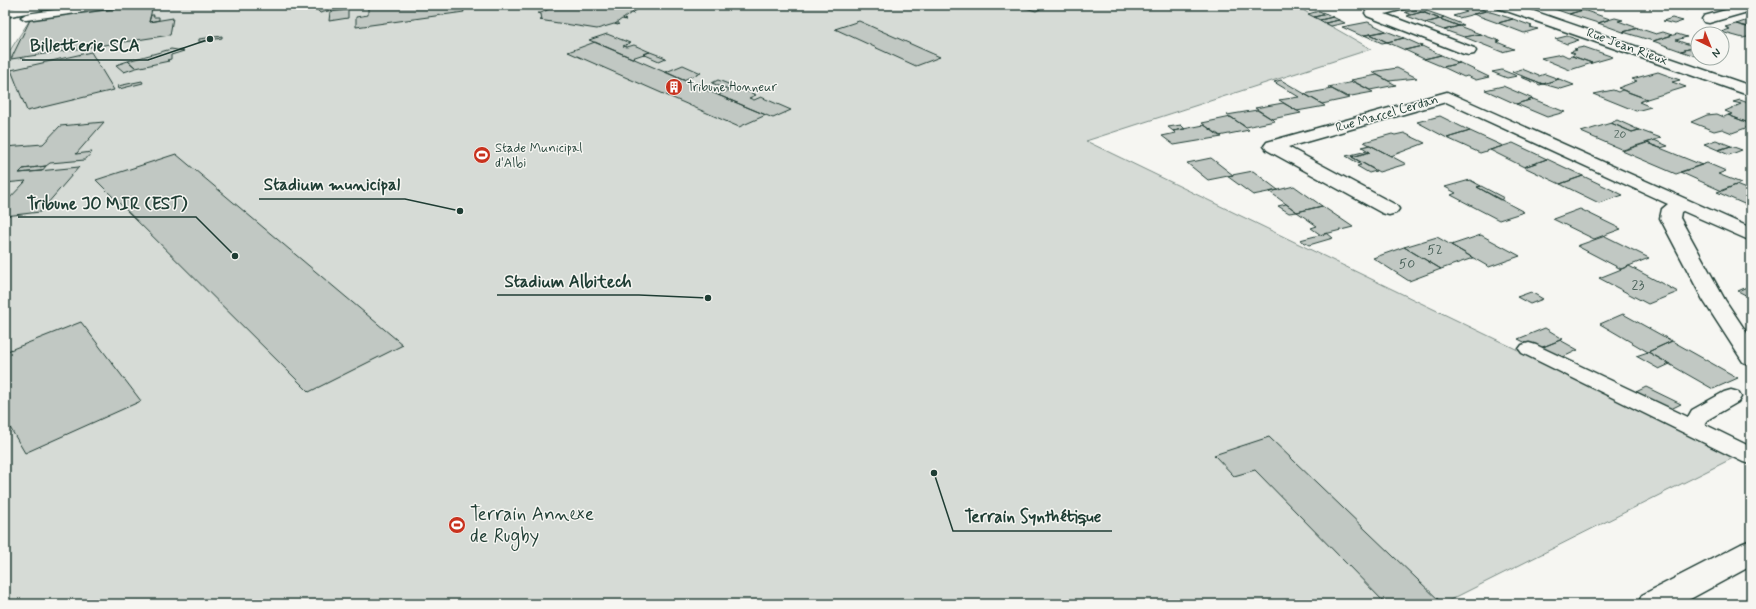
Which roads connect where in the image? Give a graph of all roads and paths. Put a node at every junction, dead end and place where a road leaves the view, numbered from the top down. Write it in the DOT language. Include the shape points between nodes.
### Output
graph roads {
  1 [pos="48,5"];
  2 [pos="113,5"];
  3 [pos="1403,5"];
  4 [pos="1503,5"];
  5 [pos="1751,7"];
  6 [pos="5,13"];
  7 [pos="26,17"];
  8 [pos="1709,19"];
  9 [pos="1468,51"];
  10 [pos="1751,91"];
  11 [pos="1684,205"];
  12 [pos="1389,209"];
  13 [pos="1751,235"];
  14 [pos="1529,349"];
  15 [pos="1751,357"];
  16 [pos="1732,397"];
  17 [pos="1692,427"];
  18 [pos="1751,456"];
  19 [pos="1751,552"];
  20 [pos="1652,604"];
  1 -- 6 [label="street"];
  2 -- 7 [label="lane"];
  3 -- 9 [label="street" via="1372,13"];
  4 -- 10 [label="street, Rue Jean Rieux"];
  5 -- 8 [label="street"];
  11 -- 12 [label="street, Rue Marcel Cerdan" via="1447,97 1273,146"];
  11 -- 13 [label="street, Rue Marcel Cerdan"];
  11 -- 15 [label="street" via="1672,209 1670,218 1714,300"];
  14 -- 17 [label="lane"];
  16 -- 17 [label="lane" via="1699,415"];
  17 -- 18 [label="lane"];
  19 -- 20 [label="street"];
}
